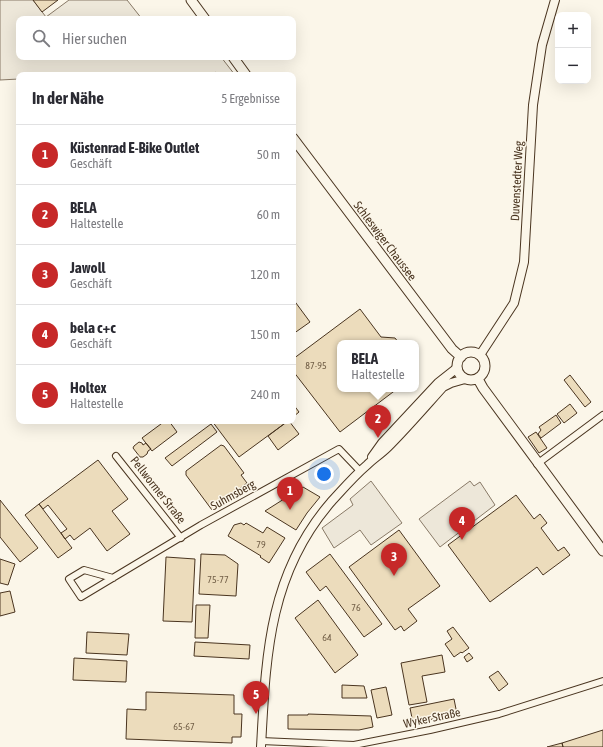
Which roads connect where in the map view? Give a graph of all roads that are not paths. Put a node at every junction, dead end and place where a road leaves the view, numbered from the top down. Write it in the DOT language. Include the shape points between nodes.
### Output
graph roads {
  1 [pos="191,0"];
  2 [pos="555,0"];
  3 [pos="203,16"];
  4 [pos="235,60"];
  5 [pos="244,72"];
  6 [pos="296,142"];
  7 [pos="480,355"];
  8 [pos="461,357"];
  9 [pos="457,368"];
  10 [pos="465,379"];
  11 [pos="478,379"];
  12 [pos="603,415"];
  13 [pos="116,456"];
  14 [pos="367,464"];
  15 [pos="537,464"];
  16 [pos="360,471"];
  17 [pos="181,538"];
  18 [pos="603,551"];
  19 [pos="113,578"];
  20 [pos="603,681"];
  21 [pos="261,744"];
  1 -- 3 [label="main road"];
  2 -- 7 [label="street, Duvenstedter Weg" via="542,45 533,105 524,262 514,303"];
  4 -- 5 [label="main road"];
  6 -- 8 [label="main road, Schleswiger Chaussee" via="452,350"];
  7 -- 8 [label="main road" via="469,352"];
  7 -- 11 [label="main road" via="486,366"];
  8 -- 9 [label="main road"];
  9 -- 10 [label="main road"];
  9 -- 14 [label="street" via="438,383 382,443"];
  10 -- 11 [label="main road"];
  10 -- 14 [label="street" via="443,387 386,449"];
  11 -- 15 [label="main road"];
  12 -- 15 [label="street"];
  13 -- 17 [label="street, Pellwormer Straße"];
  14 -- 16 [label="street"];
  15 -- 18 [label="main road"];
  16 -- 17 [label="street, Suhmsberg" via="338,449"];
  16 -- 21 [label="street" via="330,503 299,549 287,575 270,634"];
  17 -- 19 [label="street, Suhmsberg"];
  19 -- 19 [label="street, Suhmsberg" via="81,597 69,579 84,570"];
  20 -- 21 [label="street, Wyker Straße" via="499,714 354,745"];
}
